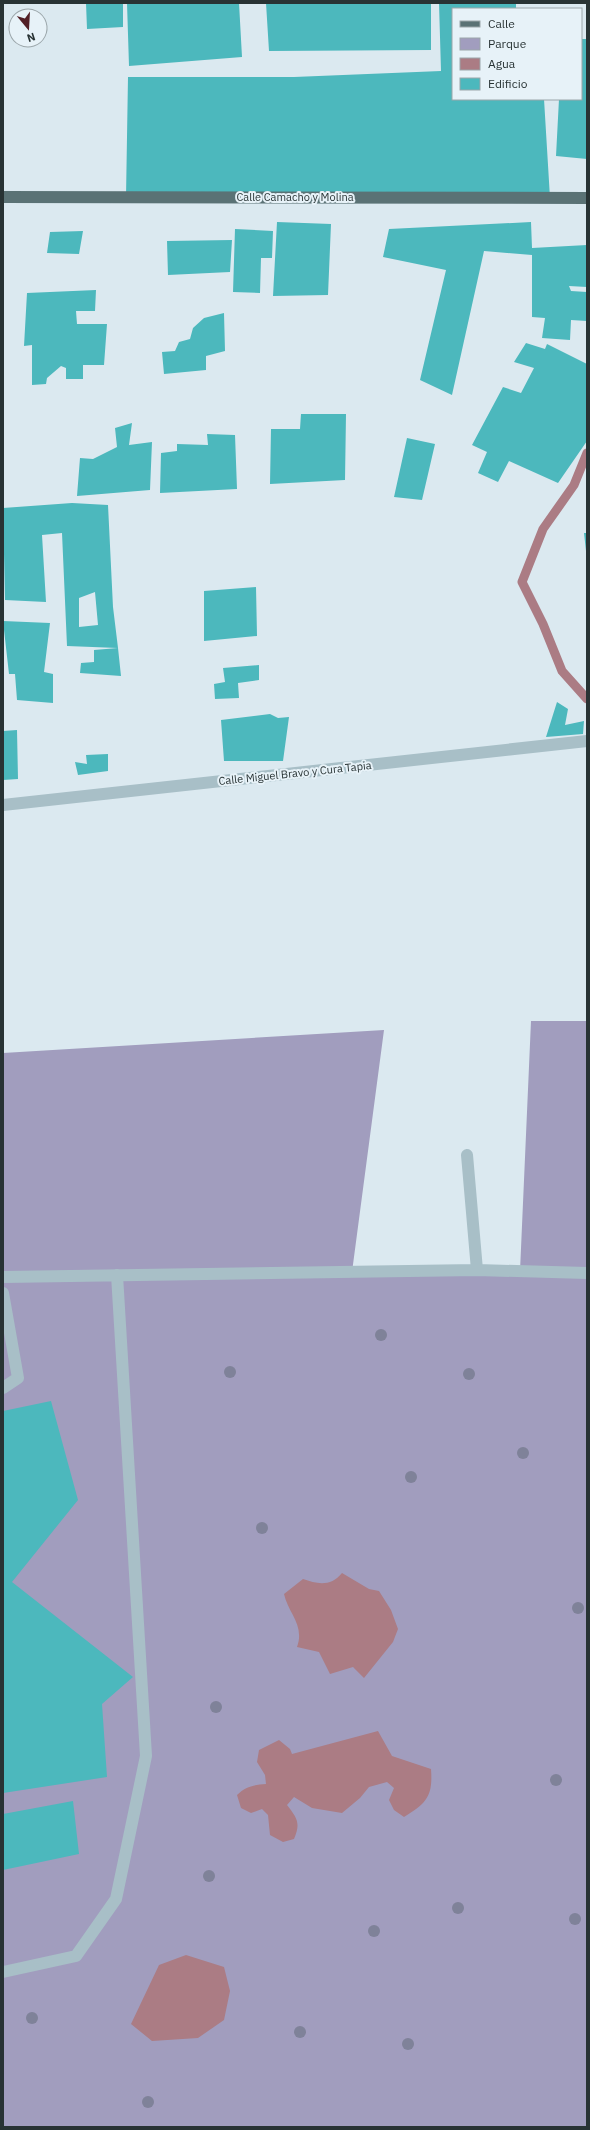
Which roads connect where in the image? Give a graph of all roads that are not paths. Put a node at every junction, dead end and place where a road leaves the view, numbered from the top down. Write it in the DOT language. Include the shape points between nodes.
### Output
graph roads {
  1 [pos="586,196"];
  2 [pos="3,197"];
  3 [pos="587,741"];
  4 [pos="3,805"];
  5 [pos="467,1155"];
  6 [pos="477,1270"];
  7 [pos="587,1273"];
  8 [pos="117,1275"];
  9 [pos="3,1277"];
  10 [pos="3,1293"];
  11 [pos="3,1388"];
  12 [pos="3,1972"];
  1 -- 2 [label="main road, Calle Camacho y Molina"];
  3 -- 4 [label="street, Calle Miguel Bravo y Cura Tapia"];
  5 -- 6 [label="street"];
  6 -- 7 [label="street"];
  6 -- 8 [label="street"];
  8 -- 9 [label="street"];
  8 -- 12 [label="street" via="146,1756 116,1899 76,1956"];
  10 -- 11 [label="street" via="18,1378"];
}
